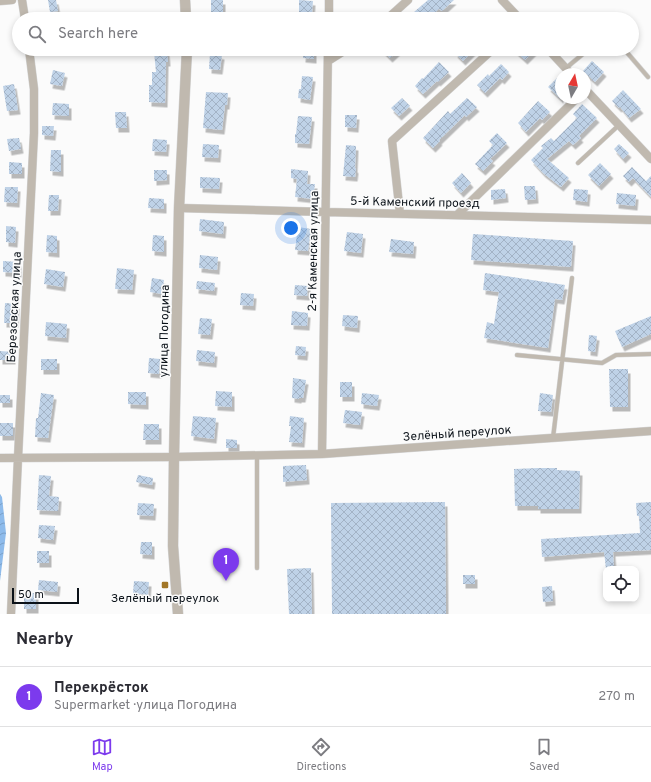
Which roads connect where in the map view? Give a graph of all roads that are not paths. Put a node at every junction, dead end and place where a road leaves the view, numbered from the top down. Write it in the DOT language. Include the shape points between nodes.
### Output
graph roads {
  1 [pos="12,0"];
  2 [pos="22,0"];
  3 [pos="185,0"];
  4 [pos="329,0"];
  5 [pos="408,0"];
  6 [pos="502,0"];
  7 [pos="0,1"];
  8 [pos="24,12"];
  9 [pos="186,12"];
  10 [pos="329,12"];
  11 [pos="395,12"];
  12 [pos="513,12"];
  13 [pos="30,56"];
  14 [pos="187,56"];
  15 [pos="328,56"];
  16 [pos="336,56"];
  17 [pos="485,56"];
  18 [pos="555,56"];
  19 [pos="583,56"];
  20 [pos="630,56"];
  21 [pos="328,61"];
  22 [pos="566,68"];
  23 [pos="572,68"];
  24 [pos="648,77"];
  25 [pos="591,95"];
  26 [pos="571,104"];
  27 [pos="619,125"];
  28 [pos="651,159"];
  29 [pos="578,163"];
  30 [pos="179,208"];
  31 [pos="325,212"];
  32 [pos="400,214"];
  33 [pos="457,215"];
  34 [pos="651,220"];
  35 [pos="572,278"];
  36 [pos="651,354"];
  37 [pos="517,355"];
  38 [pos="562,360"];
  39 [pos="651,431"];
  40 [pos="553,438"];
  41 [pos="322,454"];
  42 [pos="257,455"];
  43 [pos="174,457"];
  44 [pos="0,458"];
  45 [pos="18,458"];
  46 [pos="257,568"];
  47 [pos="12,614"];
  48 [pos="178,614"];
  1 -- 7 [label="street"];
  2 -- 8 [label="street"];
  3 -- 9 [label="street"];
  4 -- 10 [label="street"];
  5 -- 11 [label="street"];
  6 -- 12 [label="street"];
  13 -- 45 [label="street, Березовская улица" via="34,89 34,133"];
  14 -- 30 [label="street, улица Погодина"];
  15 -- 21 [label="street, 2-я Каменская улица"];
  16 -- 21 [label="street"];
  17 -- 32 [label="street" via="392,141"];
  18 -- 22 [label="street"];
  19 -- 23 [label="lane"];
  20 -- 24 [label="lane"];
  21 -- 31 [label="street, 2-я Каменская улица"];
  25 -- 27 [label="street"];
  26 -- 33 [label="street"];
  27 -- 28 [label="street"];
  27 -- 29 [label="lane"];
  30 -- 31 [label="street, 5-й Каменский проезд"];
  30 -- 43 [label="street, улица Погодина"];
  31 -- 32 [label="street, 5-й Каменский проезд"];
  31 -- 41 [label="street, 2-я Каменская улица"];
  32 -- 33 [label="street, 5-й Каменский проезд"];
  33 -- 34 [label="street, 5-й Каменский проезд"];
  35 -- 38 [label="lane"];
  36 -- 38 [label="lane" via="616,355 602,363"];
  37 -- 38 [label="lane"];
  38 -- 40 [label="lane"];
  39 -- 40 [label="street, Зелёный переулок"];
  40 -- 41 [label="street, Зелёный переулок"];
  41 -- 42 [label="street, Зелёный переулок"];
  42 -- 43 [label="street, Зелёный переулок"];
  42 -- 46 [label="lane"];
  43 -- 45 [label="street, Зелёный переулок"];
  43 -- 48 [label="street, улица Погодина" via="174,546"];
  44 -- 45 [label="street, Зелёный переулок"];
  45 -- 47 [label="street, Березовская улица"];
}
